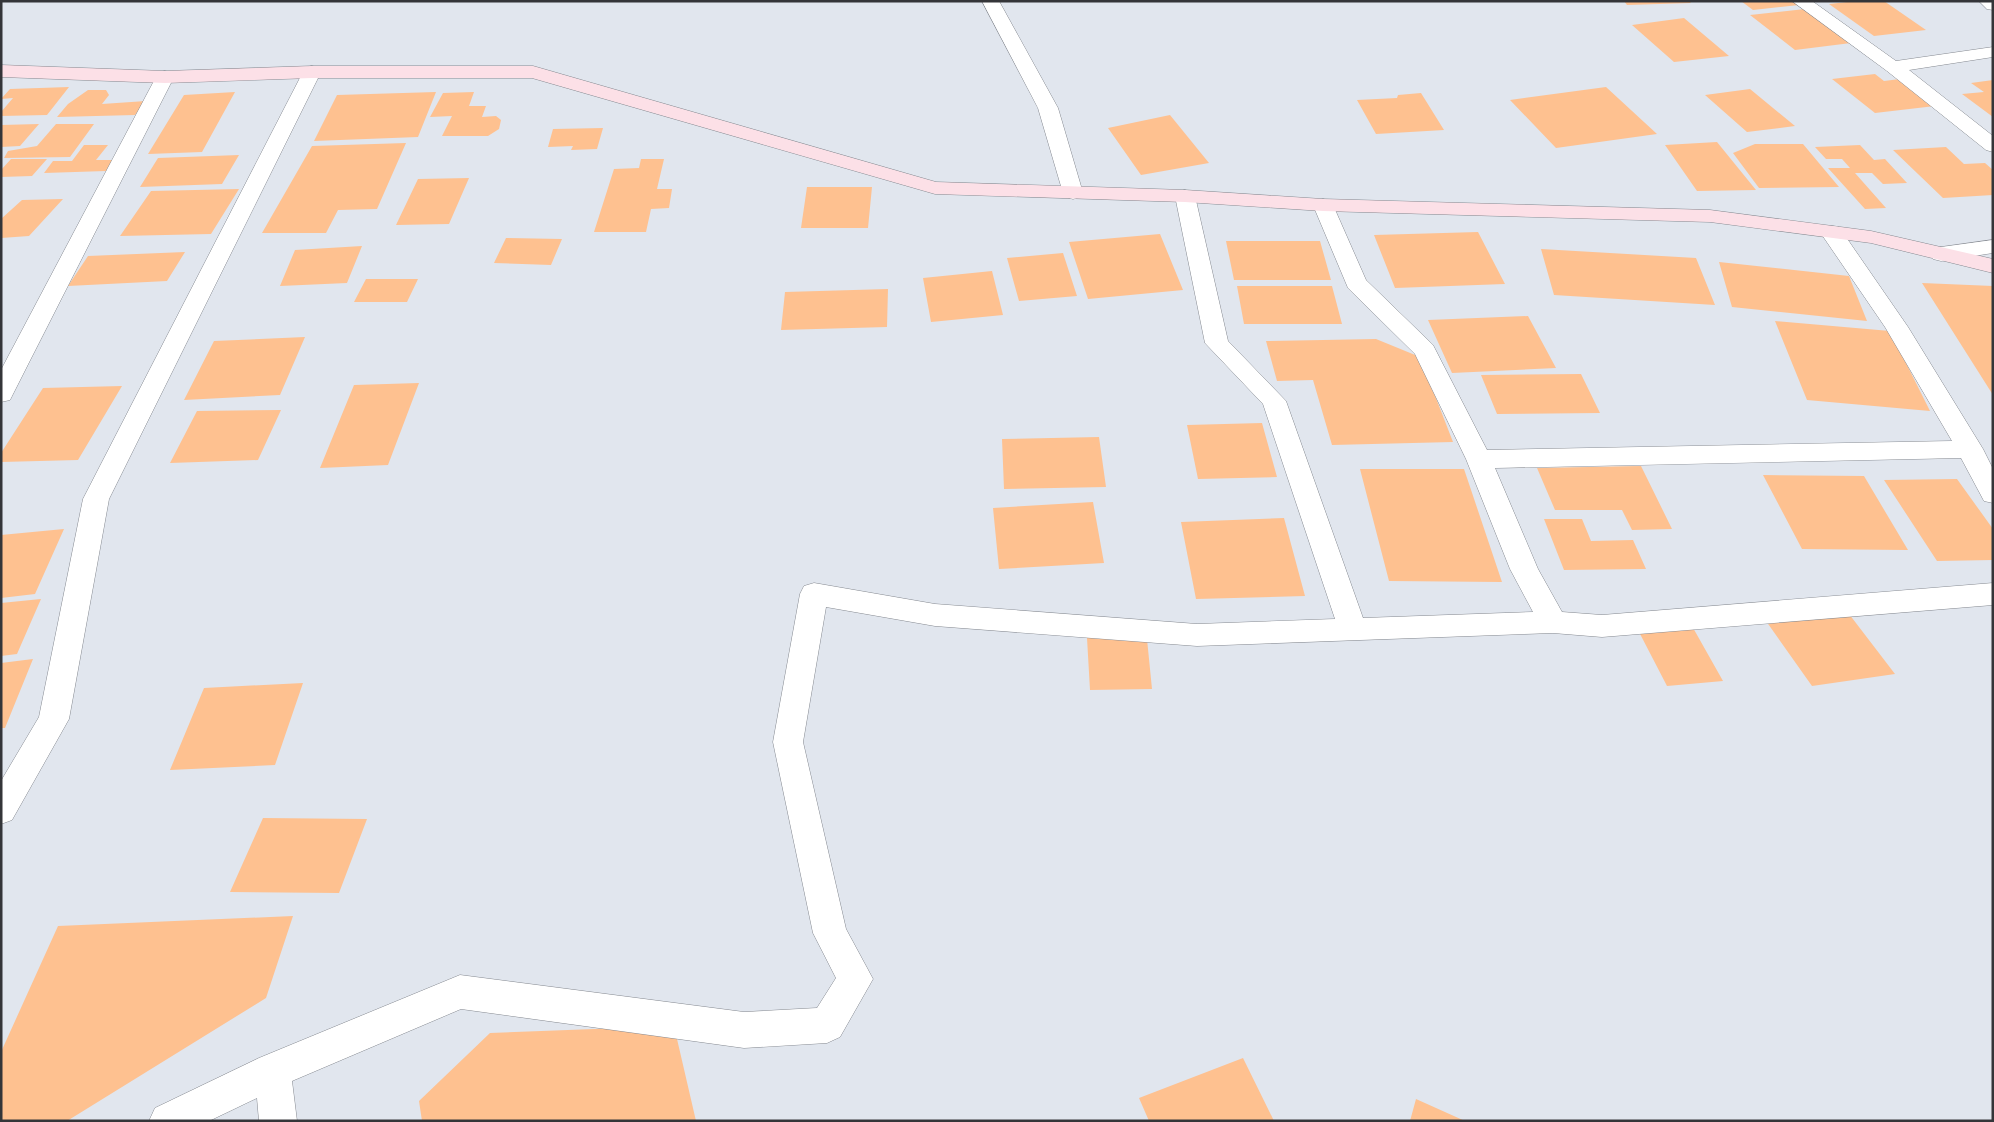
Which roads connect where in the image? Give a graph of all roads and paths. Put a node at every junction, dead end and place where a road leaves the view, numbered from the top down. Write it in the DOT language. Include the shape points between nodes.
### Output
graph roads {
  1 [pos="990,1"];
  2 [pos="1800,1"];
  3 [pos="1987,1"];
  4 [pos="1993,5"];
  5 [pos="1993,52"];
  6 [pos="1893,68"];
  7 [pos="1,71"];
  8 [pos="312,72"];
  9 [pos="166,77"];
  10 [pos="1993,146"];
  11 [pos="1073,193"];
  12 [pos="1185,196"];
  13 [pos="1323,205"];
  14 [pos="1831,232"];
  15 [pos="1993,246"];
  16 [pos="1941,254"];
  17 [pos="1993,266"];
  18 [pos="1,394"];
  19 [pos="1970,449"];
  20 [pos="1479,459"];
  21 [pos="1993,494"];
  22 [pos="1993,594"];
  23 [pos="1553,622"];
  24 [pos="1353,630"];
  25 [pos="1,810"];
  26 [pos="272,1072"];
  27 [pos="168,1121"];
  28 [pos="278,1121"];
  1 -- 11 [label="street" via="1048,108"];
  2 -- 6 [label="street"];
  3 -- 4 [label="street"];
  5 -- 6 [label="street"];
  6 -- 10 [label="street"];
  7 -- 9 [label="street"];
  8 -- 9 [label="street"];
  8 -- 11 [label="street" via="533,72 935,188"];
  8 -- 25 [label="street" via="96,500 54,720"];
  9 -- 18 [label="street"];
  11 -- 12 [label="street"];
  12 -- 13 [label="street"];
  12 -- 24 [label="street" via="1217,343 1274,400"];
  13 -- 14 [label="street" via="1710,216"];
  13 -- 20 [label="street" via="1356,283 1425,350"];
  14 -- 16 [label="street" via="1871,237"];
  14 -- 19 [label="street" via="1879,297"];
  15 -- 16 [label="street"];
  16 -- 17 [label="street"];
  19 -- 20 [label="street"];
  19 -- 21 [label="street"];
  20 -- 23 [label="street" via="1524,569"];
  22 -- 23 [label="street" via="1602,626"];
  23 -- 24 [label="street"];
  24 -- 26 [label="street" via="1197,635 935,615 814,594 788,742 830,933 855,979 826,1025 744,1030 460,992"];
  26 -- 27 [label="street"];
  26 -- 28 [label="street"];
}
